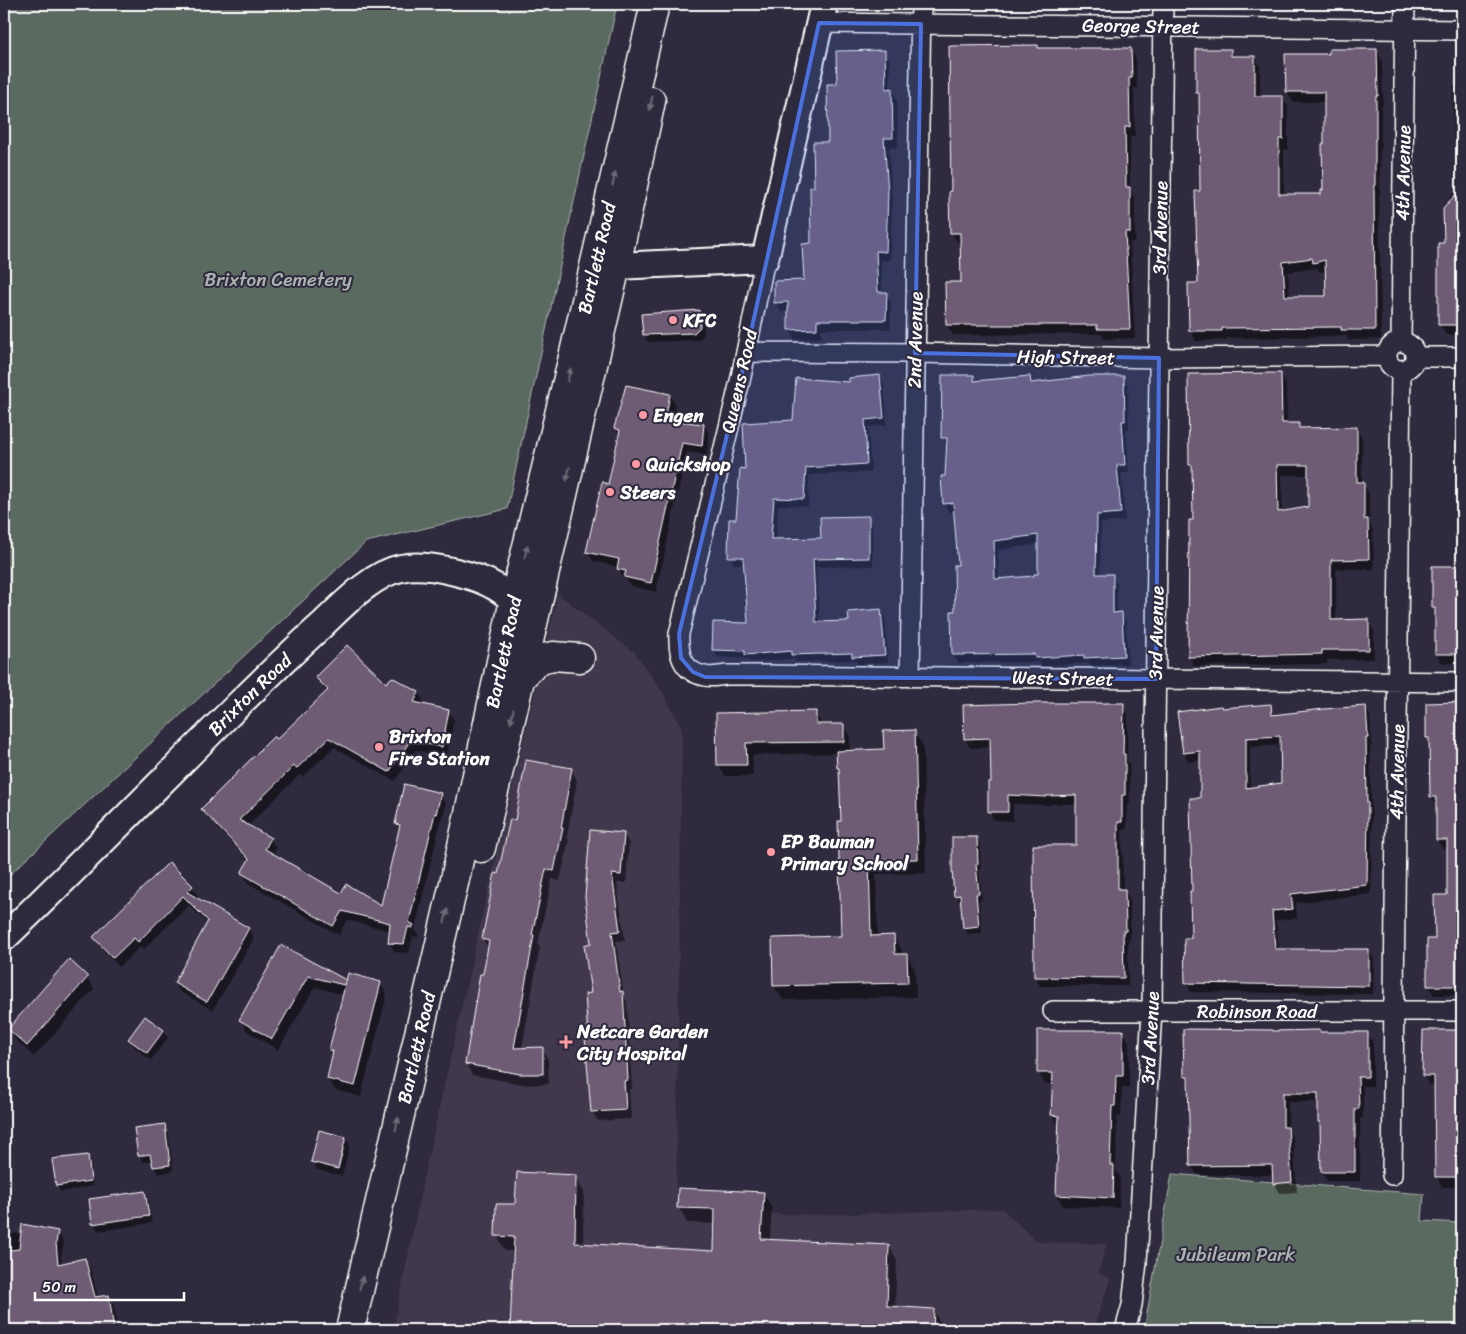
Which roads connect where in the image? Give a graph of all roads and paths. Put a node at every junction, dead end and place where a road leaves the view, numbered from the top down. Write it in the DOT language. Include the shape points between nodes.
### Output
graph roads {
  1 [pos="655,4"];
  2 [pos="672,4"];
  3 [pos="921,4"];
  4 [pos="1163,4"];
  5 [pos="1405,4"];
  6 [pos="822,14"];
  7 [pos="921,24"];
  8 [pos="1163,27"];
  9 [pos="1404,29"];
  10 [pos="1462,30"];
  11 [pos="765,259"];
  12 [pos="606,263"];
  13 [pos="1401,342"];
  14 [pos="746,352"];
  15 [pos="915,354"];
  16 [pos="1387,356"];
  17 [pos="1415,357"];
  18 [pos="1462,357"];
  19 [pos="1159,358"];
  20 [pos="1401,370"];
  21 [pos="514,600"];
  22 [pos="535,618"];
  23 [pos="678,648"];
  24 [pos="580,658"];
  25 [pos="910,677"];
  26 [pos="520,678"];
  27 [pos="1156,679"];
  28 [pos="1398,682"];
  29 [pos="1462,682"];
  30 [pos="4,938"];
  31 [pos="1152,1011"];
  32 [pos="1394,1011"];
  33 [pos="1462,1011"];
  34 [pos="1053,1012"];
  35 [pos="1392,1175"];
  36 [pos="350,1330"];
  37 [pos="368,1330"];
  38 [pos="1125,1330"];
  12 -- 1 [label="main road, Bartlett Road, one-way"];
  2 -- 12 [label="main road, Bartlett Road, one-way"];
  3 -- 7 [label="street, 2nd Avenue"];
  4 -- 8 [label="street, 3rd Avenue"];
  5 -- 9 [label="street, 4th Avenue"];
  6 -- 7 [label="street, George Street"];
  6 -- 11 [label="main road, Queens Road"];
  7 -- 8 [label="street, George Street"];
  7 -- 15 [label="street, 2nd Avenue"];
  8 -- 9 [label="street, George Street"];
  8 -- 19 [label="street, 3rd Avenue"];
  9 -- 10 [label="street, George Street"];
  9 -- 13 [label="street, 4th Avenue"];
  11 -- 12 [label="main road"];
  11 -- 14 [label="street, Queens Road"];
  21 -- 12 [label="main road, Bartlett Road, one-way" via="562,404"];
  12 -- 22 [label="main road, Bartlett Road, one-way"];
  13 -- 16 [label="street" via="1391,346"];
  13 -- 17 [label="street" via="1411,346"];
  14 -- 15 [label="street, High Street"];
  14 -- 23 [label="street, Queens Road"];
  15 -- 19 [label="street, High Street"];
  15 -- 25 [label="street, 2nd Avenue"];
  16 -- 19 [label="street, High Street"];
  16 -- 20 [label="street" via="1391,366"];
  17 -- 18 [label="street"];
  17 -- 20 [label="street" via="1410,366"];
  19 -- 27 [label="street, 3rd Avenue"];
  20 -- 28 [label="street, 4th Avenue"];
  21 -- 22 [label="main road, Brixton Road"];
  21 -- 30 [label="main road, Brixton Road" via="483,580 435,568 402,567 372,582 283,660"];
  36 -- 21 [label="main road, Bartlett Road, one-way" via="455,879"];
  22 -- 26 [label="main road, Bartlett Road"];
  23 -- 25 [label="street, West Street" via="686,666 705,676"];
  24 -- 26 [label="main road" via="554,656 540,659"];
  25 -- 27 [label="street, West Street"];
  26 -- 37 [label="main road, Bartlett Road, one-way"];
  27 -- 28 [label="street, West Street"];
  27 -- 31 [label="street, 3rd Avenue"];
  28 -- 29 [label="street, West Street"];
  28 -- 32 [label="street, 4th Avenue"];
  31 -- 32 [label="street, Robinson Road"];
  31 -- 34 [label="street, Robinson Road"];
  31 -- 38 [label="street, 3rd Avenue" via="1137,1262 1132,1305"];
  32 -- 33 [label="street, Robinson Road"];
  32 -- 35 [label="street, 4th Avenue"];
}
